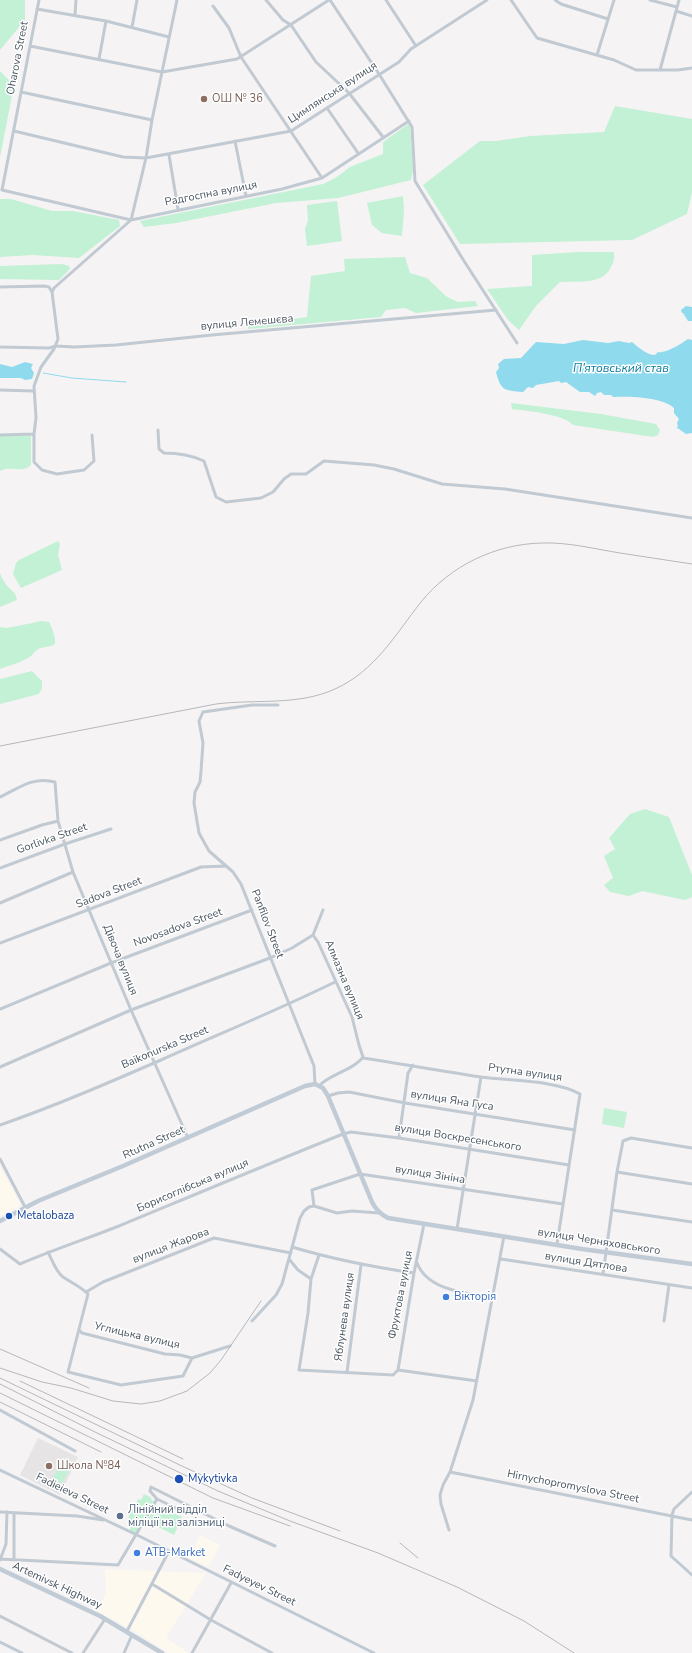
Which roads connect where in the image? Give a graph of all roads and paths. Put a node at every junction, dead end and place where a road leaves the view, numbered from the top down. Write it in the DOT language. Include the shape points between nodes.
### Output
graph roads {
  1 [pos="39,0"];
  2 [pos="76,0"];
  3 [pos="137,0"];
  4 [pos="177,0"];
  5 [pos="266,0"];
  6 [pos="330,0"];
  7 [pos="386,0"];
  8 [pos="487,0"];
  9 [pos="511,0"];
  10 [pos="555,0"];
  11 [pos="614,0"];
  12 [pos="650,0"];
  13 [pos="679,0"];
  14 [pos="213,6"];
  15 [pos="677,7"];
  16 [pos="37,9"];
  17 [pos="676,11"];
  18 [pos="74,15"];
  19 [pos="692,16"];
  20 [pos="608,19"];
  21 [pos="106,21"];
  22 [pos="291,25"];
  23 [pos="132,27"];
  24 [pos="170,37"];
  25 [pos="30,46"];
  26 [pos="416,46"];
  27 [pos="597,55"];
  28 [pos="242,57"];
  29 [pos="99,59"];
  30 [pos="692,68"];
  31 [pos="660,70"];
  32 [pos="162,72"];
  33 [pos="380,74"];
  34 [pos="21,92"];
  35 [pos="349,93"];
  36 [pos="327,108"];
  37 [pos="152,120"];
  38 [pos="409,121"];
  39 [pos="14,131"];
  40 [pos="290,131"];
  41 [pos="383,137"];
  42 [pos="235,141"];
  43 [pos="358,154"];
  44 [pos="169,155"];
  45 [pos="146,158"];
  46 [pos="322,178"];
  47 [pos="2,190"];
  48 [pos="246,196"];
  49 [pos="178,209"];
  50 [pos="131,220"];
  51 [pos="0,287"];
  52 [pos="52,292"];
  53 [pos="496,310"];
  54 [pos="517,343"];
  55 [pos="56,346"];
  56 [pos="0,347"];
  57 [pos="0,390"];
  58 [pos="33,391"];
  59 [pos="158,430"];
  60 [pos="34,434"];
  61 [pos="0,435"];
  62 [pos="92,435"];
  63 [pos="692,518"];
  64 [pos="278,704"];
  65 [pos="0,797"];
  66 [pos="58,821"];
  67 [pos="111,829"];
  68 [pos="0,840"];
  69 [pos="65,844"];
  70 [pos="226,866"];
  71 [pos="0,868"];
  72 [pos="73,872"];
  73 [pos="0,903"];
  74 [pos="90,910"];
  75 [pos="252,910"];
  76 [pos="323,910"];
  77 [pos="313,935"];
  78 [pos="0,943"];
  79 [pos="270,958"];
  80 [pos="111,963"];
  81 [pos="336,982"];
  82 [pos="289,1004"];
  83 [pos="0,1009"];
  84 [pos="131,1010"];
  85 [pos="363,1057"];
  86 [pos="154,1063"];
  87 [pos="413,1065"];
  88 [pos="0,1066"];
  89 [pos="481,1077"];
  90 [pos="318,1085"];
  91 [pos="328,1096"];
  92 [pos="405,1103"];
  93 [pos="475,1114"];
  94 [pos="0,1125"];
  95 [pos="575,1130"];
  96 [pos="343,1134"];
  97 [pos="188,1138"];
  98 [pos="399,1138"];
  99 [pos="692,1148"];
  100 [pos="469,1150"];
  101 [pos="0,1159"];
  102 [pos="569,1165"];
  103 [pos="617,1172"];
  104 [pos="360,1174"];
  105 [pos="692,1184"];
  106 [pos="462,1189"];
  107 [pos="563,1204"];
  108 [pos="314,1206"];
  109 [pos="25,1207"];
  110 [pos="612,1210"];
  111 [pos="379,1213"];
  112 [pos="0,1220"];
  113 [pos="692,1222"];
  114 [pos="424,1224"];
  115 [pos="457,1229"];
  116 [pos="504,1236"];
  117 [pos="557,1244"];
  118 [pos="292,1247"];
  119 [pos="0,1249"];
  120 [pos="48,1252"];
  121 [pos="605,1252"];
  122 [pos="291,1253"];
  123 [pos="319,1256"];
  124 [pos="289,1259"];
  125 [pos="501,1259"];
  126 [pos="416,1262"];
  127 [pos="692,1264"];
  128 [pos="361,1265"];
  129 [pos="414,1273"];
  130 [pos="603,1274"];
  131 [pos="311,1279"];
  132 [pos="669,1285"];
  133 [pos="692,1288"];
  134 [pos="87,1293"];
  135 [pos="493,1298"];
  136 [pos="252,1321"];
  137 [pos="664,1321"];
  138 [pos="79,1330"];
  139 [pos="230,1346"];
  140 [pos="192,1358"];
  141 [pos="398,1370"];
  142 [pos="347,1372"];
  143 [pos="477,1381"];
  144 [pos="0,1410"];
  145 [pos="75,1451"];
  146 [pos="0,1470"];
  147 [pos="450,1472"];
  148 [pos="692,1492"];
  149 [pos="158,1499"];
  150 [pos="0,1512"];
  151 [pos="7,1512"];
  152 [pos="14,1513"];
  153 [pos="186,1513"];
  154 [pos="672,1515"];
  155 [pos="104,1520"];
  156 [pos="692,1520"];
  157 [pos="448,1530"];
  158 [pos="137,1535"];
  159 [pos="275,1546"];
  160 [pos="169,1551"];
  161 [pos="0,1559"];
  162 [pos="14,1559"];
  163 [pos="0,1569"];
  164 [pos="692,1575"];
  165 [pos="231,1583"];
  166 [pos="152,1584"];
  167 [pos="0,1616"];
  168 [pos="105,1619"];
  169 [pos="211,1620"];
  170 [pos="127,1631"];
  171 [pos="132,1634"];
  172 [pos="0,1642"];
  173 [pos="22,1653"];
  174 [pos="72,1653"];
  175 [pos="83,1653"];
  176 [pos="124,1653"];
  177 [pos="162,1653"];
  178 [pos="192,1653"];
  179 [pos="272,1653"];
  180 [pos="374,1653"];
  1 -- 16 [label="street, Oharova Street"];
  2 -- 18 [label="street"];
  3 -- 23 [label="street"];
  4 -- 24 [label="street"];
  5 -- 22 [label="street" via="283,20"];
  6 -- 22 [label="street"];
  6 -- 33 [label="street"];
  7 -- 26 [label="street"];
  8 -- 26 [label="street, Цимлянська вулиця"];
  9 -- 27 [label="street" via="537,38"];
  10 -- 20 [label="street"];
  11 -- 20 [label="street"];
  12 -- 15 [label="street"];
  13 -- 15 [label="street"];
  14 -- 28 [label="street" via="229,28"];
  15 -- 17 [label="street"];
  16 -- 18 [label="street"];
  16 -- 25 [label="street, Oharova Street"];
  17 -- 19 [label="street"];
  17 -- 31 [label="street"];
  18 -- 21 [label="street"];
  20 -- 27 [label="street"];
  21 -- 23 [label="street"];
  21 -- 29 [label="street"];
  22 -- 28 [label="street"];
  22 -- 35 [label="street" via="316,62"];
  23 -- 24 [label="street"];
  24 -- 32 [label="street"];
  25 -- 29 [label="street"];
  25 -- 34 [label="street, Oharova Street"];
  26 -- 33 [label="street, Цимлянська вулиця" via="399,62"];
  27 -- 31 [label="street" via="636,70"];
  28 -- 32 [label="street" via="237,60"];
  28 -- 40 [label="street"];
  29 -- 32 [label="street"];
  30 -- 31 [label="street"];
  32 -- 37 [label="street"];
  33 -- 35 [label="street, Цимлянська вулиця"];
  33 -- 38 [label="street"];
  34 -- 37 [label="street"];
  34 -- 39 [label="street, Oharova Street"];
  35 -- 36 [label="street, Цимлянська вулиця"];
  35 -- 41 [label="street"];
  36 -- 40 [label="street, Цимлянська вулиця"];
  36 -- 43 [label="street"];
  37 -- 45 [label="street"];
  38 -- 41 [label="street, Радгоспна вулиця"];
  38 -- 53 [label="street" via="412,127 415,181"];
  39 -- 45 [label="street, Цимлянська вулиця" via="123,156"];
  39 -- 47 [label="street, Oharova Street"];
  40 -- 42 [label="street, Цимлянська вулиця"];
  40 -- 46 [label="street"];
  41 -- 43 [label="street, Радгоспна вулиця"];
  42 -- 44 [label="street, Цимлянська вулиця"];
  42 -- 48 [label="street"];
  43 -- 46 [label="street, Радгоспна вулиця"];
  44 -- 45 [label="street, Цимлянська вулиця"];
  44 -- 49 [label="street"];
  45 -- 50 [label="street"];
  46 -- 48 [label="street, Радгоспна вулиця"];
  47 -- 50 [label="street, Радгоспна вулиця"];
  48 -- 49 [label="street, Радгоспна вулиця"];
  49 -- 50 [label="street, Радгоспна вулиця"];
  50 -- 52 [label="street" via="57,284"];
  51 -- 52 [label="street" via="44,286 49,287"];
  52 -- 55 [label="street" via="58,339"];
  53 -- 54 [label="street"];
  53 -- 55 [label="street, вулиця Лемешєва" via="116,345"];
  55 -- 56 [label="street, вулиця Лемешєва"];
  55 -- 58 [label="street" via="41,367"];
  57 -- 58 [label="street"];
  58 -- 60 [label="street" via="36,418"];
  59 -- 63 [label="street" via="159,449 164,453 179,453 204,461 216,497 226,502 261,498 273,492 291,474 306,474 324,461 374,465 442,484 505,489"];
  60 -- 61 [label="street"];
  60 -- 62 [label="street" via="34,462 42,470 57,474 84,470 94,461"];
  64 -- 70 [label="street, Panfilov Street" via="203,712 199,721 203,743 200,782 195,792 194,803 199,833 209,851"];
  65 -- 66 [label="street, Дівоча вулиця" via="32,781 55,782"];
  66 -- 68 [label="street"];
  66 -- 69 [label="street, Дівоча вулиця"];
  67 -- 69 [label="street, Gorlivka Street"];
  69 -- 71 [label="street, Gorlivka Street"];
  69 -- 72 [label="street, Дівоча вулиця"];
  70 -- 74 [label="street, Sadova Street" via="201,867"];
  70 -- 75 [label="street, Panfilov Street" via="241,884"];
  72 -- 73 [label="street"];
  72 -- 74 [label="street, Дівоча вулиця"];
  74 -- 78 [label="street, Sadova Street"];
  74 -- 80 [label="street, Дівоча вулиця"];
  75 -- 79 [label="street, Panfilov Street"];
  75 -- 80 [label="street, Novosadova Street"];
  76 -- 77 [label="street"];
  77 -- 79 [label="street, Алмазна вулиця"];
  77 -- 81 [label="street, Алмазна вулиця"];
  79 -- 82 [label="street, Panfilov Street"];
  79 -- 84 [label="street, Алмазна вулиця"];
  80 -- 83 [label="street, Novosadova Street"];
  80 -- 84 [label="street, Дівоча вулиця"];
  81 -- 82 [label="street, Baikonurska Street"];
  81 -- 85 [label="street, Алмазна вулиця" via="352,1017"];
  82 -- 86 [label="street, Baikonurska Street"];
  82 -- 90 [label="street, Panfilov Street" via="314,1066"];
  84 -- 86 [label="street, Дівоча вулиця"];
  84 -- 88 [label="street, Алмазна вулиця"];
  85 -- 87 [label="street, Ртутна вулиця"];
  85 -- 90 [label="street" via="341,1074"];
  86 -- 94 [label="street, Baikonurska Street"];
  86 -- 97 [label="street, Дівоча вулиця"];
  87 -- 89 [label="street, Ртутна вулиця"];
  87 -- 92 [label="street" via="408,1073"];
  89 -- 93 [label="street"];
  89 -- 95 [label="street, Ртутна вулиця" via="542,1083 572,1089 580,1094"];
  90 -- 91 [label="main road"];
  90 -- 97 [label="main road, Rtutna Street" via="305,1086"];
  91 -- 92 [label="street, вулиця Яна Гуса" via="338,1092 349,1092"];
  91 -- 96 [label="main road"];
  92 -- 93 [label="street, вулиця Яна Гуса"];
  92 -- 98 [label="street"];
  93 -- 95 [label="street, вулиця Яна Гуса"];
  93 -- 100 [label="street"];
  95 -- 102 [label="street, Ртутна вулиця"];
  96 -- 98 [label="street, вулиця Воскресенського" via="351,1132"];
  96 -- 104 [label="main road"];
  96 -- 120 [label="street, Борисоглібська вулиця" via="83,1241"];
  97 -- 109 [label="main road, Rtutna Street"];
  98 -- 100 [label="street, вулиця Воскресенського"];
  99 -- 103 [label="street" via="631,1138 623,1141"];
  100 -- 102 [label="street, вулиця Воскресенського"];
  100 -- 106 [label="street"];
  101 -- 109 [label="street"];
  102 -- 107 [label="street, Ртутна вулиця"];
  103 -- 105 [label="street"];
  103 -- 110 [label="street"];
  104 -- 106 [label="street, вулиця Зініна"];
  104 -- 108 [label="street, вулиця Зініна" via="312,1190"];
  104 -- 111 [label="main road"];
  106 -- 107 [label="street, вулиця Зініна"];
  106 -- 115 [label="street"];
  107 -- 117 [label="street, Ртутна вулиця"];
  108 -- 111 [label="street" via="336,1213"];
  108 -- 118 [label="street" via="304,1211"];
  109 -- 112 [label="main road, Rtutna Street"];
  110 -- 113 [label="street"];
  110 -- 121 [label="street"];
  111 -- 114 [label="main road, вулиця Черняховського" via="388,1218"];
  114 -- 115 [label="main road, вулиця Черняховського"];
  114 -- 126 [label="street, Фруктова вулиця"];
  115 -- 116 [label="main road, вулиця Черняховського"];
  116 -- 117 [label="main road, вулиця Черняховського"];
  116 -- 125 [label="street"];
  117 -- 121 [label="main road, вулиця Черняховського"];
  118 -- 122 [label="street"];
  118 -- 123 [label="street"];
  119 -- 120 [label="street, Борисоглібська вулиця" via="20,1264"];
  120 -- 134 [label="street" via="62,1276"];
  121 -- 127 [label="main road, вулиця Черняховського"];
  121 -- 130 [label="street"];
  122 -- 124 [label="street"];
  122 -- 134 [label="street, вулиця Жарова" via="214,1238 103,1282"];
  123 -- 128 [label="street"];
  123 -- 131 [label="street"];
  124 -- 131 [label="street" via="298,1270"];
  124 -- 136 [label="street" via="276,1295"];
  125 -- 130 [label="street, вулиця Дятлова"];
  125 -- 135 [label="street"];
  126 -- 129 [label="street, Фруктова вулиця"];
  126 -- 135 [label="street" via="426,1277 452,1290"];
  128 -- 129 [label="street"];
  128 -- 142 [label="street, Яблунева вулиця"];
  129 -- 141 [label="street, Фруктова вулиця"];
  130 -- 132 [label="street, вулиця Дятлова"];
  131 -- 142 [label="street" via="299,1370"];
  132 -- 133 [label="street, вулиця Дятлова"];
  132 -- 137 [label="street"];
  134 -- 138 [label="street, Углицька вулиця"];
  135 -- 143 [label="street"];
  138 -- 140 [label="street, Углицька вулиця" via="82,1333 165,1354"];
  138 -- 140 [label="street, Углицька вулиця" via="68,1372 121,1385 183,1376"];
  139 -- 140 [label="street, Углицька вулиця"];
  141 -- 142 [label="street" via="393,1375"];
  141 -- 143 [label="street"];
  143 -- 147 [label="street"];
  144 -- 145 [label="street"];
  146 -- 155 [label="street, Fadieieva Street"];
  147 -- 154 [label="street, Hirnychopromyslova Street"];
  147 -- 157 [label="street" via="443,1485 440,1499"];
  148 -- 154 [label="street" via="674,1509"];
  149 -- 153 [label="street"];
  149 -- 158 [label="street"];
  149 -- 159 [label="street" via="150,1491 151,1487"];
  150 -- 151 [label="street"];
  151 -- 152 [label="street"];
  151 -- 161 [label="street" via="6,1544"];
  152 -- 155 [label="street"];
  152 -- 162 [label="street"];
  154 -- 156 [label="street, Hirnychopromyslova Street"];
  154 -- 164 [label="street" via="671,1556"];
  155 -- 158 [label="street, Fadieieva Street"];
  158 -- 160 [label="street, Fadyeyev Street"];
  158 -- 162 [label="street" via="118,1565"];
  160 -- 165 [label="street, Fadyeyev Street"];
  160 -- 166 [label="street"];
  161 -- 162 [label="street"];
  163 -- 168 [label="main road, Artemivsk Highway"];
  165 -- 169 [label="street"];
  165 -- 180 [label="street, Fadyeyev Street"];
  166 -- 169 [label="street"];
  166 -- 170 [label="street"];
  167 -- 174 [label="street"];
  168 -- 170 [label="main road, Artemivsk Highway"];
  168 -- 175 [label="street"];
  169 -- 178 [label="street"];
  169 -- 179 [label="street"];
  170 -- 171 [label="main road"];
  171 -- 176 [label="street"];
  171 -- 177 [label="main road"];
  172 -- 173 [label="street"];
}
